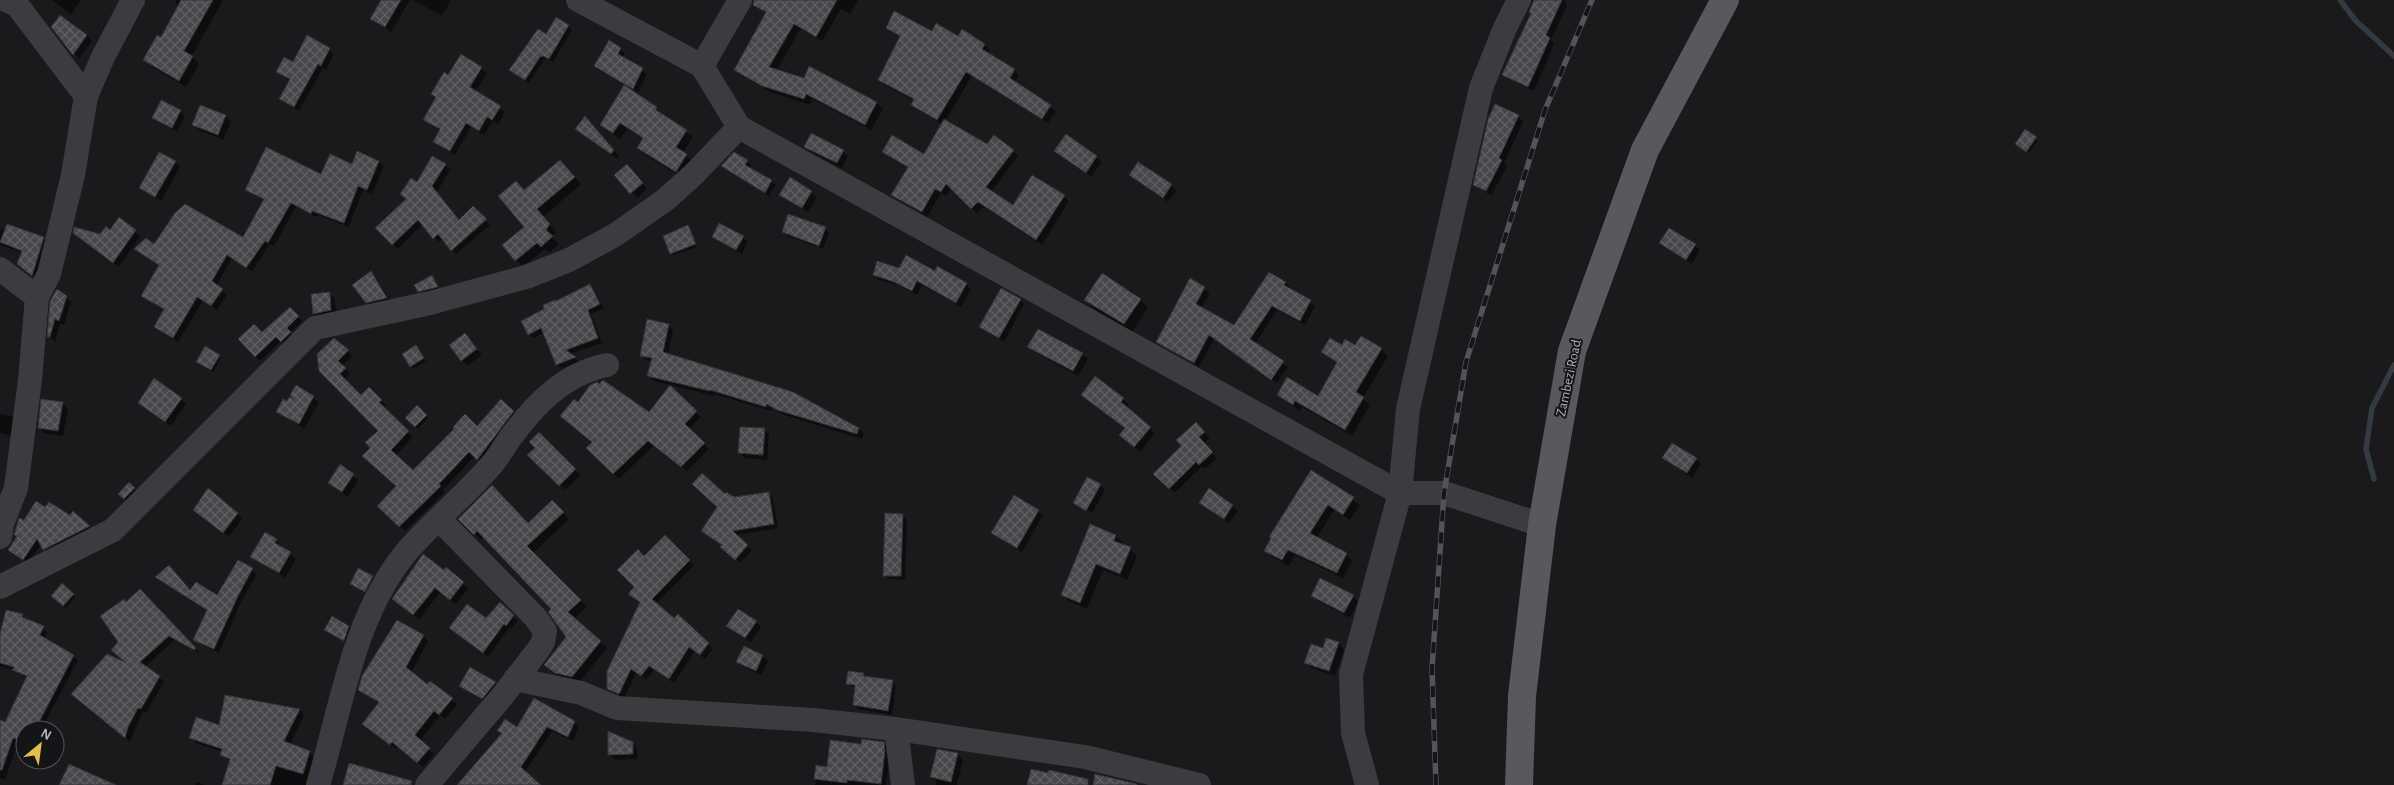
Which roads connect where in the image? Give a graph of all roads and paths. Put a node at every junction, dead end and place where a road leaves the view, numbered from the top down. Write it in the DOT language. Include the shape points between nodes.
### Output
graph roads {
  1 [pos="6,0"];
  2 [pos="133,0"];
  3 [pos="578,0"];
  4 [pos="740,0"];
  5 [pos="1519,0"];
  6 [pos="1725,0"];
  7 [pos="702,66"];
  8 [pos="86,96"];
  9 [pos="739,128"];
  10 [pos="0,269"];
  11 [pos="37,297"];
  12 [pos="607,365"];
  13 [pos="1400,493"];
  14 [pos="439,519"];
  15 [pos="1542,525"];
  16 [pos="0,536"];
  17 [pos="0,587"];
  18 [pos="515,678"];
  19 [pos="896,729"];
  20 [pos="318,785"];
  21 [pos="427,785"];
  22 [pos="903,785"];
  23 [pos="1199,785"];
  24 [pos="1367,785"];
  25 [pos="1519,785"];
  1 -- 8 [label="street" via="17,5"];
  2 -- 8 [label="street"];
  3 -- 7 [label="street"];
  4 -- 7 [label="street"];
  5 -- 13 [label="street" via="1481,88 1464,158 1408,409"];
  6 -- 15 [label="main road, Zambezi Road" via="1645,150 1572,351"];
  7 -- 9 [label="street"];
  8 -- 11 [label="street" via="74,175 49,274"];
  9 -- 13 [label="street"];
  9 -- 17 [label="street" via="664,200 615,235 569,260 526,277 447,299 315,328 113,530"];
  10 -- 11 [label="street"];
  11 -- 16 [label="street" via="16,488"];
  12 -- 14 [label="street" via="577,374 558,385 524,421 481,476"];
  13 -- 15 [label="street" via="1444,493"];
  13 -- 24 [label="street" via="1351,674 1353,733"];
  14 -- 18 [label="street" via="545,631 543,642"];
  14 -- 20 [label="street" via="408,550 371,611 347,673"];
  15 -- 25 [label="main road, Zambezi Road" via="1522,696"];
  18 -- 19 [label="street" via="581,693 617,708"];
  18 -- 21 [label="street"];
  19 -- 22 [label="street"];
  19 -- 23 [label="street" via="1085,757"];
}
